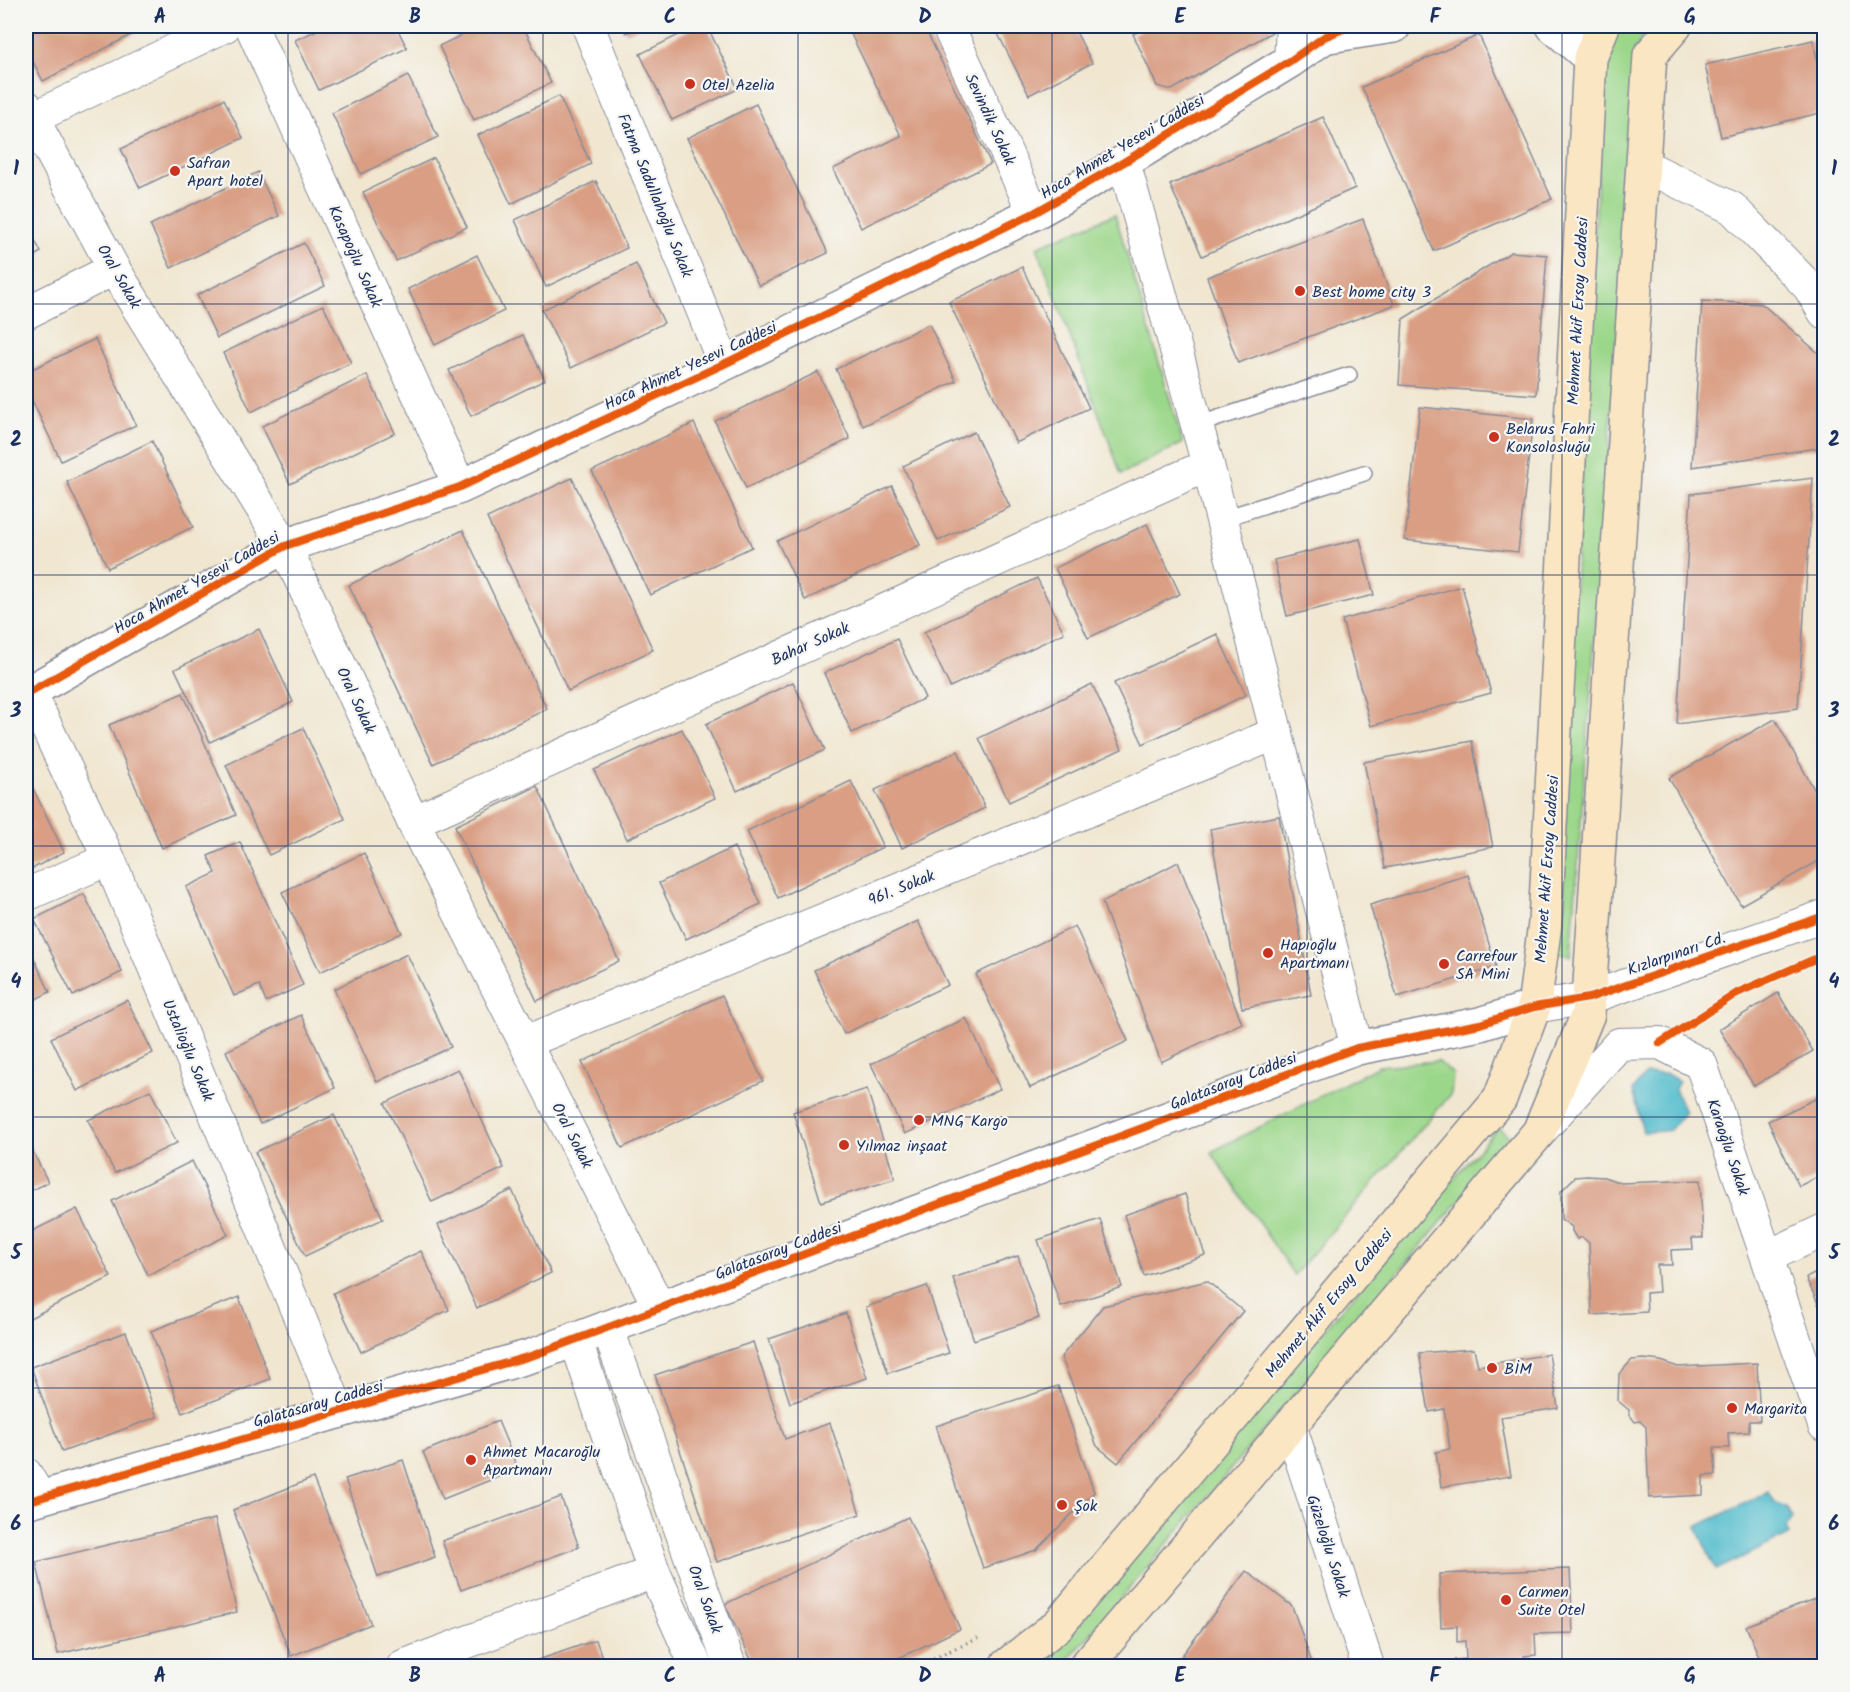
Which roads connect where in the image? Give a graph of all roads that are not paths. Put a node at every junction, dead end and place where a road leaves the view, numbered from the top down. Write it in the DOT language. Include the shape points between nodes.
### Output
graph roads {
  1 [pos="225,26"];
  2 [pos="251,26"];
  3 [pos="588,26"];
  4 [pos="948,26"];
  5 [pos="1292,26"];
  6 [pos="1394,26"];
  7 [pos="1553,26"];
  8 [pos="1603,26"];
  9 [pos="1675,26"];
  10 [pos="1337,31"];
  11 [pos="1590,58"];
  12 [pos="1290,61"];
  13 [pos="29,112"];
  14 [pos="1124,162"];
  15 [pos="1642,165"];
  16 [pos="1034,213"];
  17 [pos="114,269"];
  18 [pos="1824,312"];
  19 [pos="26,313"];
  20 [pos="724,364"];
  21 [pos="1349,375"];
  22 [pos="1197,425"];
  23 [pos="1208,465"];
  24 [pos="1364,473"];
  25 [pos="460,487"];
  26 [pos="1222,519"];
  27 [pos="285,546"];
  28 [pos="28,693"];
  29 [pos="1276,733"];
  30 [pos="413,822"];
  31 [pos="110,859"];
  32 [pos="26,895"];
  33 [pos="1824,916"];
  34 [pos="1589,998"];
  35 [pos="1534,1007"];
  36 [pos="526,1042"];
  37 [pos="1357,1048"];
  38 [pos="1539,1132"];
  39 [pos="1824,1230"];
  40 [pos="1767,1257"];
  41 [pos="660,1309"];
  42 [pos="607,1328"];
  43 [pos="575,1338"];
  44 [pos="339,1412"];
  45 [pos="1290,1425"];
  46 [pos="1824,1425"];
  47 [pos="30,1491"];
  48 [pos="654,1572"];
  49 [pos="403,1666"];
  50 [pos="696,1666"];
  51 [pos="730,1666"];
  52 [pos="1006,1666"];
  53 [pos="1086,1666"];
  54 [pos="1368,1666"];
  1 -- 13 [label="street"];
  2 -- 25 [label="street, Kasapoğlu Sokak"];
  3 -- 20 [label="street, Fatma Sadullahoğlu Sokak"];
  4 -- 16 [label="street, Sevindik Sokak"];
  5 -- 12 [label="street"];
  6 -- 10 [label="street, Hoca Ahmet Yesevi Caddesi"];
  7 -- 11 [label="street"];
  8 -- 11 [label="main road, Mehmet Akif Ersoy Caddesi"];
  9 -- 15 [label="main road" via="1650,55"];
  10 -- 12 [label="street, Hoca Ahmet Yesevi Caddesi"];
  11 -- 35 [label="main road, Mehmet Akif Ersoy Caddesi" via="1545,923"];
  12 -- 14 [label="street, Hoca Ahmet Yesevi Caddesi"];
  13 -- 17 [label="street, Oral Sokak"];
  14 -- 16 [label="street, Hoca Ahmet Yesevi Caddesi"];
  14 -- 22 [label="street"];
  15 -- 18 [label="street" via="1732,208 1809,287"];
  15 -- 34 [label="main road"];
  16 -- 20 [label="street, Hoca Ahmet Yesevi Caddesi"];
  17 -- 19 [label="street"];
  17 -- 27 [label="street, Oral Sokak"];
  20 -- 25 [label="street, Hoca Ahmet Yesevi Caddesi"];
  21 -- 22 [label="lane"];
  22 -- 23 [label="street"];
  23 -- 26 [label="street"];
  23 -- 30 [label="street, Bahar Sokak"];
  24 -- 26 [label="lane"];
  25 -- 27 [label="street, Hoca Ahmet Yesevi Caddesi"];
  26 -- 29 [label="street"];
  27 -- 28 [label="street, Hoca Ahmet Yesevi Caddesi"];
  27 -- 30 [label="street, Oral Sokak"];
  28 -- 31 [label="street, Ustalioğlu Sokak"];
  29 -- 36 [label="street, 961. Sokak"];
  29 -- 37 [label="street"];
  30 -- 36 [label="street, Oral Sokak"];
  31 -- 32 [label="street"];
  31 -- 44 [label="street, Ustalioğlu Sokak"];
  33 -- 34 [label="street, Kızlarpınarı Cd."];
  34 -- 35 [label="street, Kızlarpınarı Cd."];
  34 -- 38 [label="main road" via="1588,1014"];
  35 -- 37 [label="street, Galatasaray Caddesi" via="1480,1024"];
  35 -- 52 [label="main road, Mehmet Akif Ersoy Caddesi" via="1500,1100 1058,1625"];
  36 -- 41 [label="street, Oral Sokak"];
  37 -- 41 [label="street, Galatasaray Caddesi"];
  38 -- 40 [label="street, Karaoğlu Sokak" via="1619,1044 1660,1042 1701,1064"];
  38 -- 45 [label="main road"];
  39 -- 40 [label="street"];
  40 -- 46 [label="street, Karaoğlu Sokak"];
  41 -- 42 [label="street, Galatasaray Caddesi"];
  42 -- 43 [label="street, Galatasaray Caddesi"];
  42 -- 51 [label="street, Oral Sokak"];
  43 -- 44 [label="street, Galatasaray Caddesi" via="534,1355"];
  43 -- 48 [label="street, Oral Sokak"];
  44 -- 47 [label="street, Galatasaray Caddesi"];
  45 -- 53 [label="main road"];
  45 -- 54 [label="street, Güzeloğlu Sokak"];
  48 -- 49 [label="street"];
  48 -- 50 [label="street, Oral Sokak"];
}
